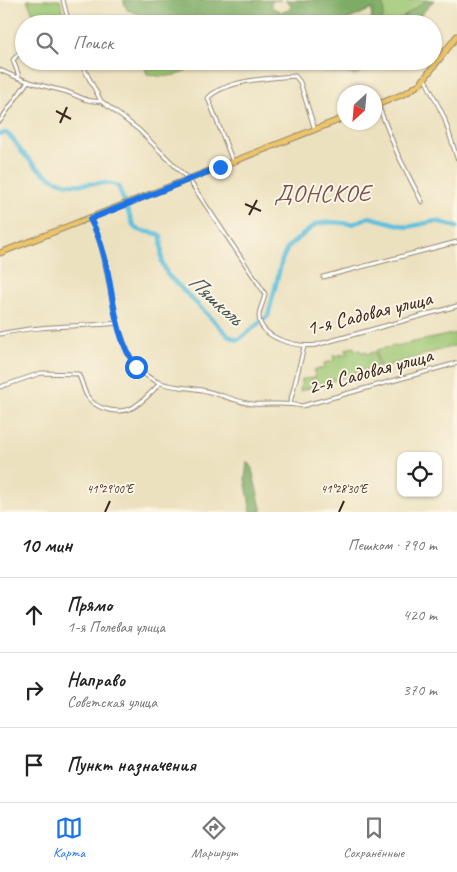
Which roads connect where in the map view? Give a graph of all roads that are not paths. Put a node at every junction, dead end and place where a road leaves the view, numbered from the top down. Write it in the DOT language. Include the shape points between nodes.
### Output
graph roads {
  1 [pos="63,0"];
  2 [pos="67,15"];
  3 [pos="457,36"];
  4 [pos="442,56"];
  5 [pos="0,70"];
  6 [pos="17,70"];
  7 [pos="85,70"];
  8 [pos="432,70"];
  9 [pos="20,76"];
  10 [pos="425,79"];
  11 [pos="28,81"];
  12 [pos="101,101"];
  13 [pos="382,103"];
  14 [pos="382,119"];
  15 [pos="0,121"];
  16 [pos="337,121"];
  17 [pos="315,130"];
  18 [pos="457,158"];
  19 [pos="232,162"];
  20 [pos="189,180"];
  21 [pos="422,202"];
  22 [pos="90,219"];
  23 [pos="457,242"];
  24 [pos="0,253"];
  25 [pos="323,277"];
  26 [pos="457,306"];
  27 [pos="118,323"];
  28 [pos="0,334"];
  29 [pos="304,347"];
  30 [pos="457,363"];
  31 [pos="160,383"];
  32 [pos="0,387"];
  33 [pos="290,403"];
  1 -- 2 [label="street"];
  3 -- 4 [label="main road"];
  5 -- 9 [label="street"];
  6 -- 9 [label="street"];
  7 -- 12 [label="street"];
  8 -- 10 [label="main road"];
  9 -- 11 [label="street"];
  10 -- 13 [label="main road" via="406,93"];
  10 -- 18 [label="street" via="444,117"];
  11 -- 12 [label="street" via="90,102"];
  11 -- 15 [label="street"];
  12 -- 20 [label="street" via="139,130"];
  14 -- 21 [label="street"];
  16 -- 17 [label="main road"];
  17 -- 19 [label="main road"];
  17 -- 19 [label="street" via="300,82 295,76 234,86 208,98"];
  19 -- 20 [label="main road"];
  20 -- 22 [label="main road"];
  20 -- 29 [label="street, 1-я Садовая улица" via="265,294 259,316 263,327 285,342"];
  22 -- 24 [label="main road"];
  22 -- 27 [label="street" via="98,233"];
  23 -- 25 [label="street"];
  26 -- 29 [label="street, 1-я Садовая улица"];
  27 -- 28 [label="street" via="34,327"];
  27 -- 31 [label="street" via="132,362 143,374"];
  29 -- 33 [label="street"];
  30 -- 33 [label="street, 2-я Садовая улица" via="302,406"];
  31 -- 32 [label="street" via="134,407 124,411 97,406 88,397 78,374 41,373"];
  31 -- 33 [label="street, 2-я Садовая улица" via="213,392 248,404"];
}
